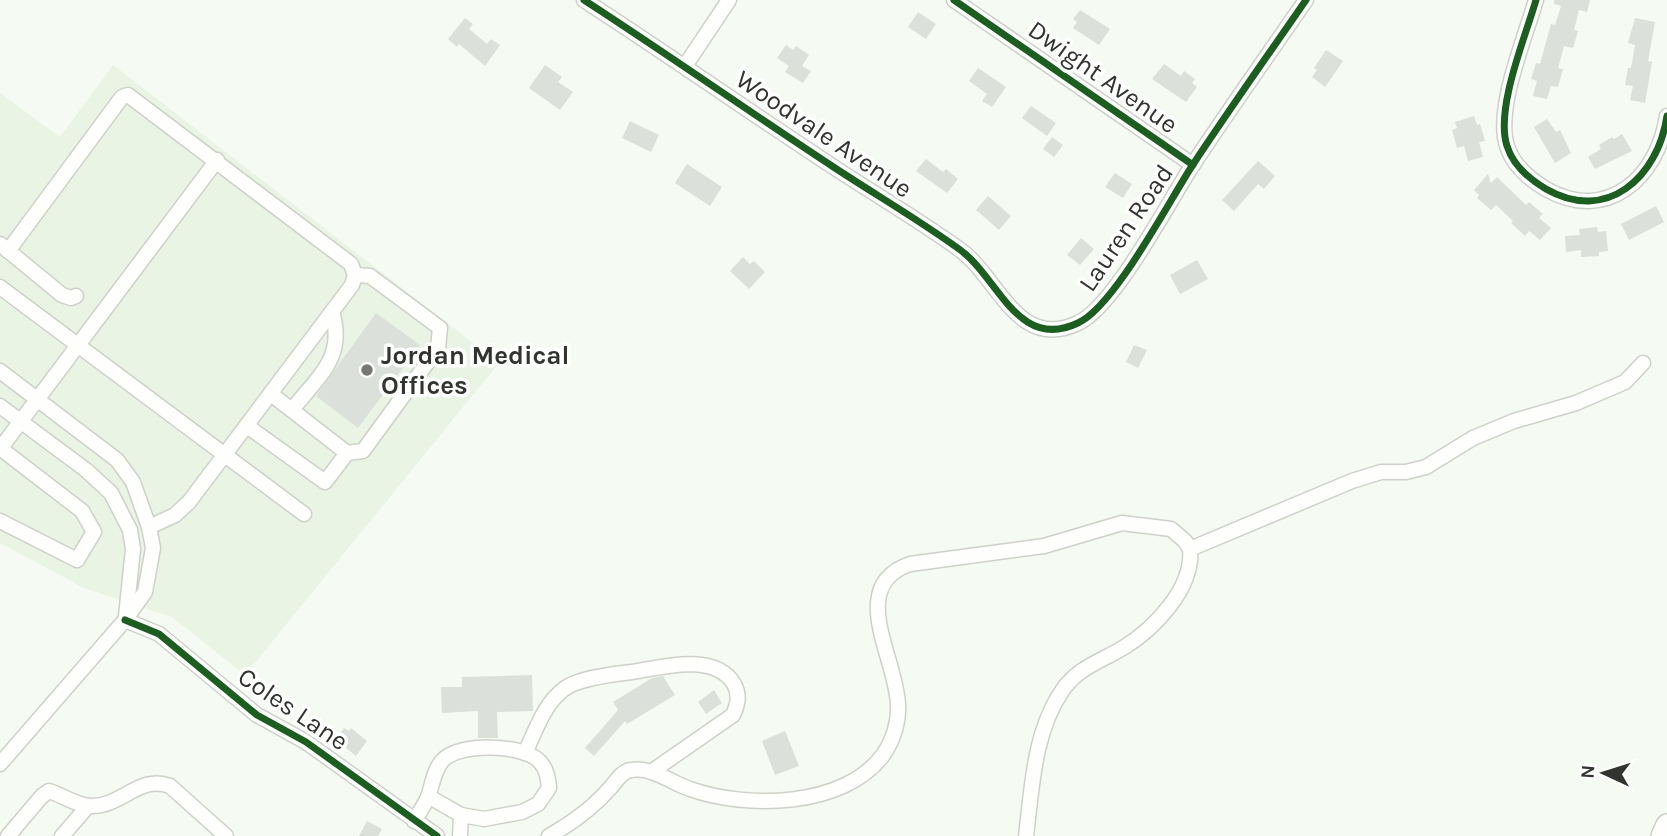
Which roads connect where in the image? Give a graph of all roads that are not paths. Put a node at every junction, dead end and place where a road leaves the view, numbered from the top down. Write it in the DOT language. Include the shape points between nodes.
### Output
graph roads {
  1 [pos="584,0"];
  2 [pos="729,0"];
  3 [pos="954,0"];
  4 [pos="1306,0"];
  5 [pos="1536,0"];
  6 [pos="685,66"];
  7 [pos="1667,116"];
  8 [pos="217,160"];
  9 [pos="1193,165"];
  10 [pos="4,247"];
  11 [pos="355,275"];
  12 [pos="0,287"];
  13 [pos="76,296"];
  14 [pos="332,312"];
  15 [pos="1025,320"];
  16 [pos="79,345"];
  17 [pos="1643,363"];
  18 [pos="0,371"];
  19 [pos="271,394"];
  20 [pos="38,400"];
  21 [pos="0,406"];
  22 [pos="292,410"];
  23 [pos="21,422"];
  24 [pos="247,426"];
  25 [pos="0,449"];
  26 [pos="347,453"];
  27 [pos="225,456"];
  28 [pos="303,514"];
  29 [pos="0,522"];
  30 [pos="149,527"];
  31 [pos="1190,549"];
  32 [pos="125,620"];
  33 [pos="525,753"];
  34 [pos="0,764"];
  35 [pos="651,772"];
  36 [pos="428,796"];
  37 [pos="88,806"];
  38 [pos="461,815"];
  39 [pos="414,821"];
  40 [pos="1667,825"];
  41 [pos="8,836"];
  42 [pos="62,836"];
  43 [pos="226,836"];
  44 [pos="437,836"];
  45 [pos="460,836"];
  46 [pos="549,836"];
  47 [pos="1026,836"];
  48 [pos="1662,836"];
  1 -- 6 [label="street, Woodvale Avenue"];
  2 -- 6 [label="street"];
  3 -- 9 [label="street, Dwight Avenue"];
  4 -- 9 [label="street, Lauren Road"];
  5 -- 7 [label="street" via="1504,120 1507,146 1518,167 1533,181 1576,200 1597,201 1617,194 1637,181 1652,163"];
  6 -- 15 [label="street, Woodvale Avenue" via="959,249"];
  8 -- 10 [label="street" via="128,95 122,97"];
  8 -- 11 [label="street" via="351,264"];
  8 -- 16 [label="street"];
  9 -- 15 [label="street, Lauren Road" via="1120,280 1091,315 1058,329"];
  10 -- 13 [label="street" via="62,295"];
  11 -- 14 [label="street"];
  11 -- 26 [label="street" via="370,276 440,328 438,348 402,399 363,451"];
  12 -- 16 [label="street"];
  14 -- 19 [label="street"];
  14 -- 22 [label="street" via="337,329 335,352"];
  16 -- 20 [label="street"];
  16 -- 27 [label="street"];
  17 -- 31 [label="street" via="1625,382 1473,438 1426,467 1352,481"];
  18 -- 20 [label="street"];
  19 -- 22 [label="street"];
  19 -- 24 [label="street"];
  20 -- 23 [label="street"];
  20 -- 30 [label="street" via="117,460 133,482"];
  21 -- 23 [label="street"];
  22 -- 26 [label="street"];
  23 -- 25 [label="street"];
  23 -- 32 [label="street" via="86,470 111,493 121,511 133,549"];
  24 -- 26 [label="street" via="325,482"];
  24 -- 27 [label="street"];
  25 -- 29 [label="street" via="82,511 94,532 77,560"];
  27 -- 28 [label="street"];
  27 -- 30 [label="street" via="189,502 175,515"];
  30 -- 32 [label="street" via="153,548 145,592"];
  31 -- 35 [label="street" via="1171,529 1122,523 1044,546 899,568 884,580 878,596 898,717 891,742 868,770 828,791 766,801 704,794"];
  31 -- 47 [label="street" via="1184,582 1155,621 1125,647 1076,675 1056,699 1039,748"];
  32 -- 34 [label="street"];
  32 -- 39 [label="street, Coles Lane" via="159,634 257,715 306,742"];
  33 -- 35 [label="street" via="554,698 568,686 669,666 690,664 722,671 736,689 738,705 733,715"];
  33 -- 36 [label="street" via="509,748 453,753 442,761"];
  33 -- 38 [label="street" via="540,761 546,772 549,788 538,804 507,816"];
  35 -- 46 [label="street" via="625,771 588,810"];
  36 -- 38 [label="street"];
  36 -- 39 [label="street"];
  37 -- 41 [label="street" via="49,791"];
  37 -- 42 [label="street"];
  37 -- 43 [label="street" via="116,801 139,786 161,783"];
  38 -- 45 [label="street"];
  39 -- 44 [label="street, Coles Lane"];
  40 -- 48 [label="highway"];
}
